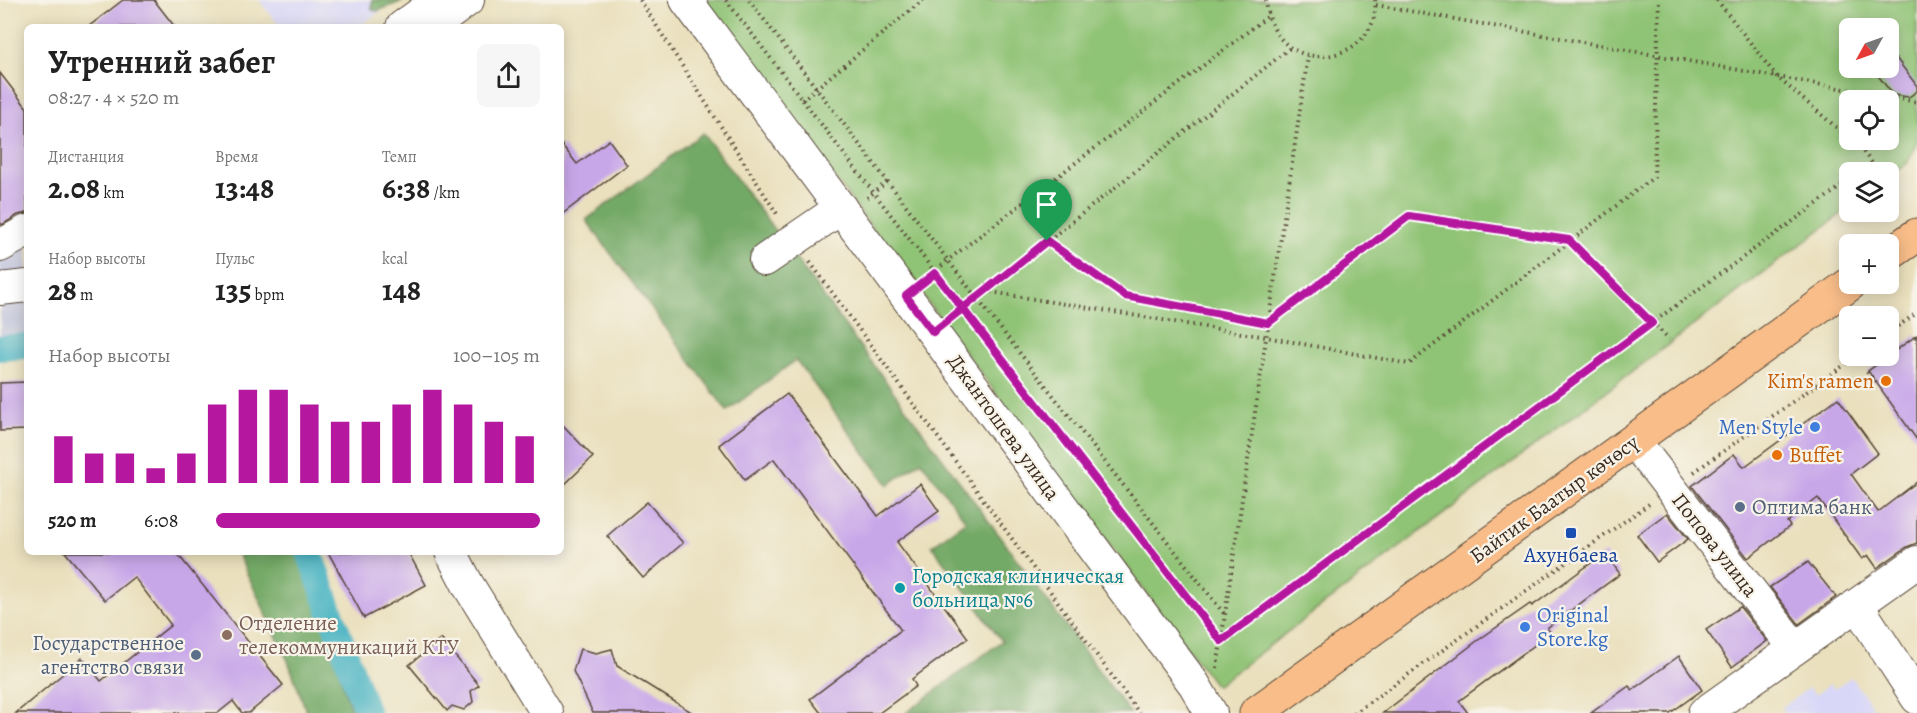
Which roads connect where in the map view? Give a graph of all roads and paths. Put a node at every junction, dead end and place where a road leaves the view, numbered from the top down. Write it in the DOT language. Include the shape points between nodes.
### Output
graph roads {
  1 [pos="439,0"];
  2 [pos="468,0"];
  3 [pos="640,0"];
  4 [pos="686,0"];
  5 [pos="726,0"];
  6 [pos="749,0"];
  7 [pos="923,0"];
  8 [pos="1266,0"];
  9 [pos="1659,0"];
  10 [pos="1718,0"];
  11 [pos="1375,3"];
  12 [pos="1267,17"];
  13 [pos="406,24"];
  14 [pos="436,24"];
  15 [pos="1290,48"];
  16 [pos="1657,55"];
  17 [pos="1308,56"];
  18 [pos="1777,77"];
  19 [pos="816,88"];
  20 [pos="802,100"];
  21 [pos="1917,102"];
  22 [pos="1839,130"];
  23 [pos="1839,188"];
  24 [pos="841,208"];
  25 [pos="24,233"];
  26 [pos="1917,235"];
  27 [pos="793,239"];
  28 [pos="1569,240"];
  29 [pos="1047,241"];
  30 [pos="0,246"];
  31 [pos="1899,247"];
  32 [pos="765,260"];
  33 [pos="948,260"];
  34 [pos="935,273"];
  35 [pos="24,286"];
  36 [pos="0,289"];
  37 [pos="985,291"];
  38 [pos="1839,292"];
  39 [pos="906,296"];
  40 [pos="976,297"];
  41 [pos="963,309"];
  42 [pos="1917,313"];
  43 [pos="1268,323"];
  44 [pos="1652,323"];
  45 [pos="1899,325"];
  46 [pos="933,332"];
  47 [pos="1266,338"];
  48 [pos="1669,339"];
  49 [pos="1843,366"];
  50 [pos="1867,372"];
  51 [pos="1878,384"];
  52 [pos="1634,441"];
  53 [pos="1671,488"];
  54 [pos="453,555"];
  55 [pos="1917,562"];
  56 [pos="1857,605"];
  57 [pos="1225,615"];
  58 [pos="1221,641"];
  59 [pos="1795,648"];
  60 [pos="1217,668"];
  61 [pos="1917,698"];
  62 [pos="1744,702"];
  63 [pos="547,713"];
  64 [pos="1139,713"];
  65 [pos="1211,713"];
  66 [pos="1256,713"];
  67 [pos="1354,713"];
  68 [pos="1704,713"];
  1 -- 13 [label="street"];
  2 -- 14 [label="street"];
  3 -- 27 [label="path"];
  4 -- 24 [label="street, Джантошева улица"];
  5 -- 20 [label="path"];
  6 -- 19 [label="path"];
  7 -- 19 [label="path"];
  8 -- 12 [label="path"];
  9 -- 16 [label="path"];
  10 -- 18 [label="path"];
  11 -- 16 [label="path"];
  11 -- 17 [label="path" via="1372,24 1362,39 1346,51 1328,57"];
  12 -- 15 [label="path" via="1276,35"];
  12 -- 33 [label="path"];
  15 -- 17 [label="path"];
  15 -- 29 [label="path"];
  16 -- 18 [label="path"];
  16 -- 28 [label="path" via="1654,177"];
  17 -- 43 [label="path"];
  18 -- 21 [label="path"];
  18 -- 22 [label="path"];
  19 -- 20 [label="path"];
  19 -- 33 [label="path"];
  20 -- 34 [label="path"];
  23 -- 44 [label="path"];
  24 -- 27 [label="street"];
  24 -- 39 [label="street, Джантошева улица"];
  25 -- 30 [label="street"];
  26 -- 31 [label="main road"];
  27 -- 32 [label="street"];
  27 -- 64 [label="path"];
  28 -- 43 [label="path" via="1409,216"];
  28 -- 44 [label="path"];
  28 -- 47 [label="path" via="1409,364"];
  29 -- 37 [label="path"];
  29 -- 43 [label="path" via="1125,296"];
  33 -- 34 [label="path"];
  33 -- 40 [label="path"];
  34 -- 39 [label="path"];
  34 -- 41 [label="path"];
  35 -- 36 [label="street"];
  37 -- 40 [label="path"];
  37 -- 47 [label="path"];
  38 -- 52 [label="main road, Байтик Баатыр көчөсү"];
  39 -- 46 [label="street, Джантошева улица"];
  40 -- 41 [label="path"];
  40 -- 57 [label="path"];
  41 -- 46 [label="path"];
  41 -- 58 [label="path"];
  42 -- 45 [label="path"];
  43 -- 47 [label="path"];
  44 -- 48 [label="path"];
  44 -- 58 [label="path"];
  46 -- 65 [label="street, Джантошева улица" via="1194,684"];
  47 -- 57 [label="path"];
  49 -- 53 [label="path"];
  50 -- 51 [label="path"];
  52 -- 53 [label="street, Попова улица"];
  52 -- 66 [label="main road, Байтик Баатыр көчөсү"];
  53 -- 59 [label="street, Попова улица"];
  53 -- 67 [label="path"];
  54 -- 63 [label="street"];
  55 -- 56 [label="street"];
  56 -- 59 [label="street"];
  56 -- 61 [label="street"];
  57 -- 58 [label="path"];
  58 -- 60 [label="path"];
  59 -- 62 [label="street"];
  62 -- 68 [label="street"];
}
